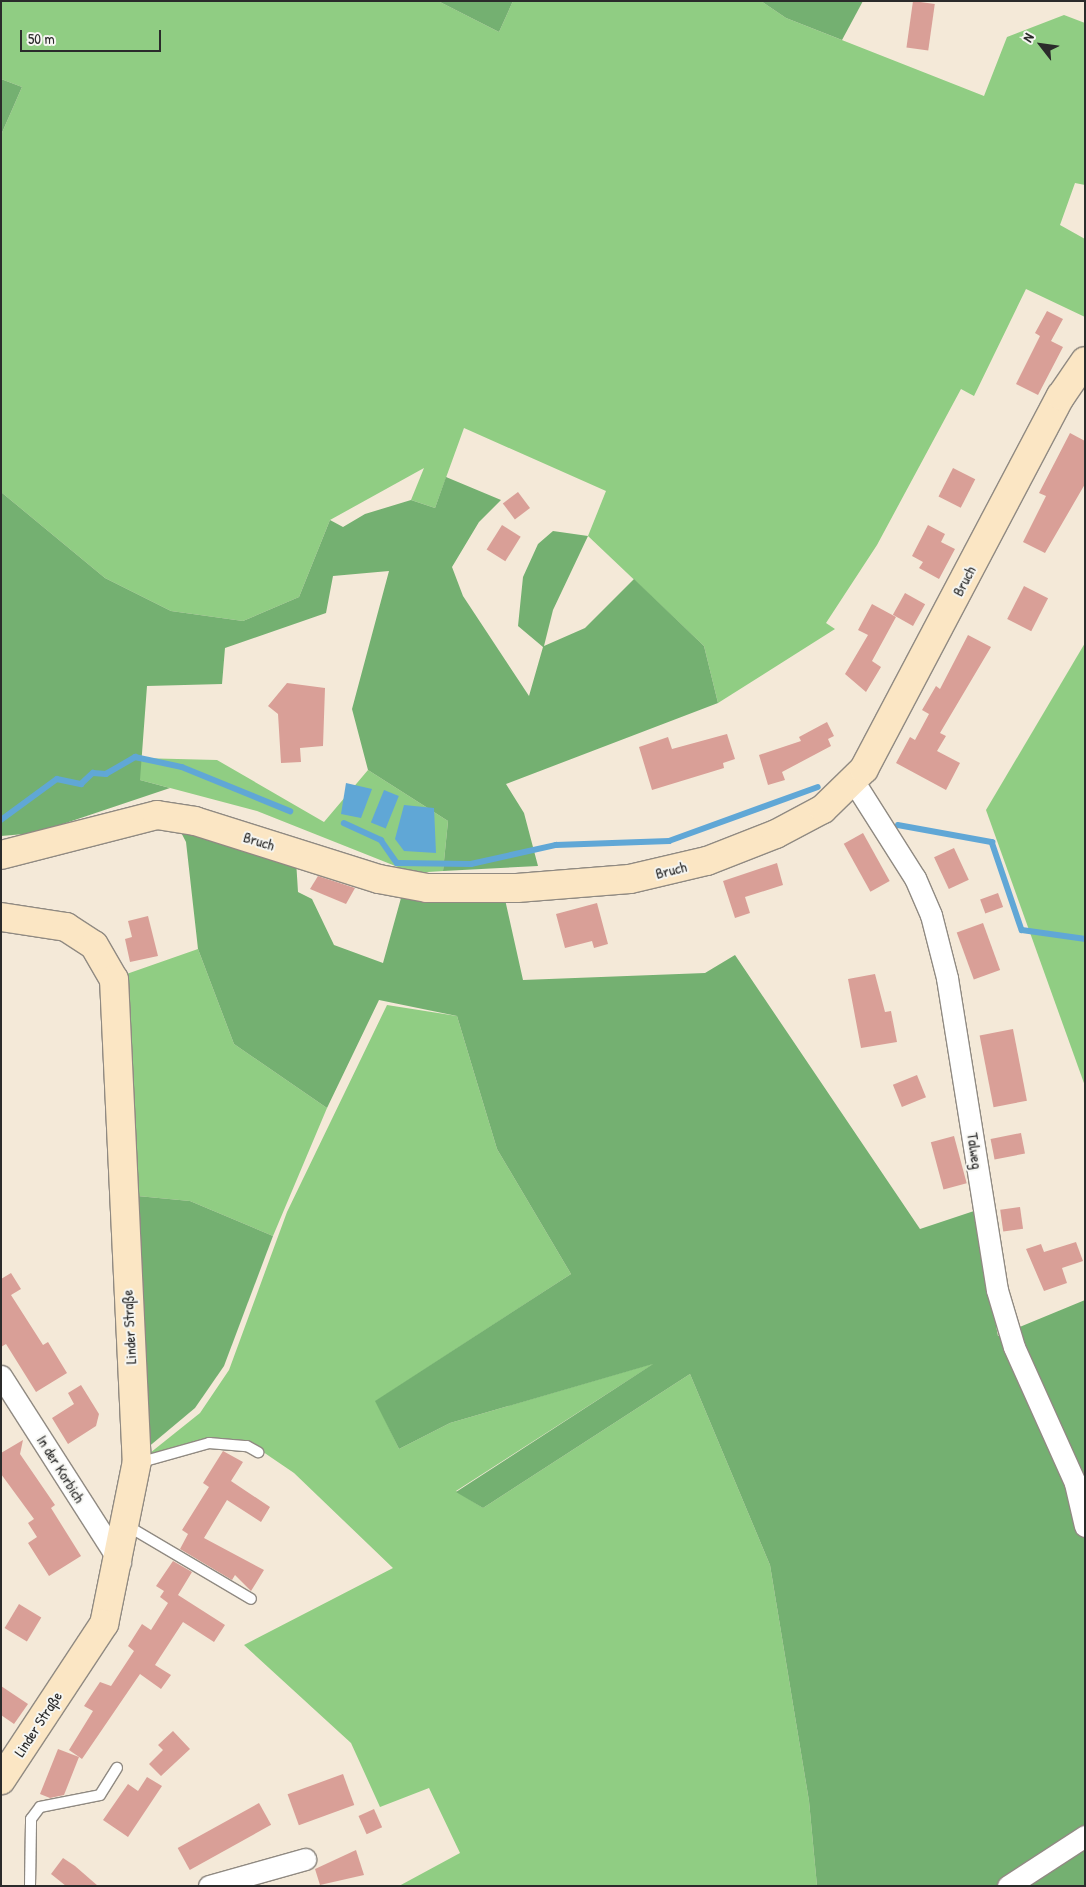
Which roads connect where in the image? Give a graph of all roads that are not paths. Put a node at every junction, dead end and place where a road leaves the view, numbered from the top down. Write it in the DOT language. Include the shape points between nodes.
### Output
graph roads {
  1 [pos="1085,361"];
  2 [pos="854,782"];
  3 [pos="1,855"];
  4 [pos="1,916"];
  5 [pos="1,1376"];
  6 [pos="258,1452"];
  7 [pos="136,1464"];
  8 [pos="126,1526"];
  9 [pos="1085,1526"];
  10 [pos="120,1562"];
  11 [pos="251,1599"];
  12 [pos="4,1767"];
  13 [pos="118,1768"];
  14 [pos="1085,1836"];
  15 [pos="305,1859"];
  16 [pos="30,1886"];
  17 [pos="209,1886"];
  18 [pos="1008,1886"];
  1 -- 2 [label="street, Bruch"];
  2 -- 3 [label="street, Bruch" via="823,810 776,834 707,861 630,880 517,888 427,888 379,878 195,822 157,815"];
  2 -- 9 [label="street, Talweg" via="915,878 931,915 949,987 998,1290 1014,1347 1075,1483"];
  4 -- 7 [label="street, Linder Straße" via="66,926 94,945 114,979"];
  5 -- 10 [label="street, In der Korbich"];
  6 -- 7 [label="lane" via="247,1446 209,1443"];
  7 -- 8 [label="street, Linder Straße"];
  8 -- 10 [label="street, Linder Straße"];
  8 -- 11 [label="lane"];
  10 -- 12 [label="street, Linder Straße" via="104,1624"];
  13 -- 16 [label="lane" via="100,1795 40,1807 31,1819"];
  14 -- 18 [label="street"];
  15 -- 17 [label="street"];
}
